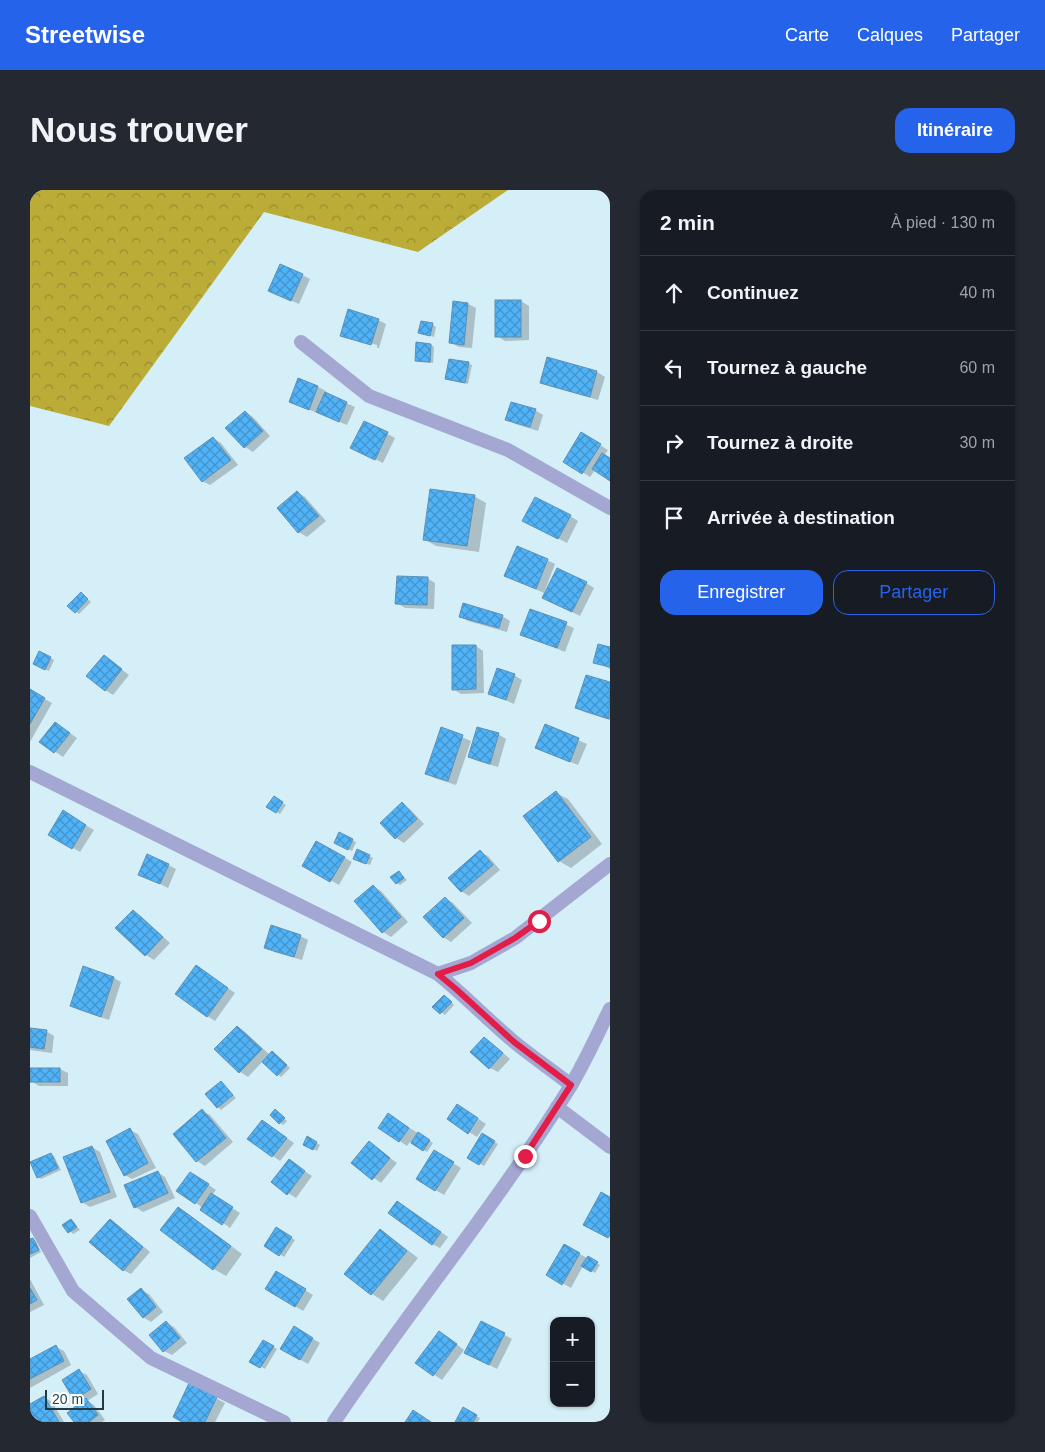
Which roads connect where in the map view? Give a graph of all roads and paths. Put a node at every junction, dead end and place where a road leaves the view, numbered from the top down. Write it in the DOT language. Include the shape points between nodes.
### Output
graph roads {
  1 [pos="301,342"];
  2 [pos="610,508"];
  3 [pos="30,772"];
  4 [pos="610,864"];
  5 [pos="438,974"];
  6 [pos="610,1009"];
  7 [pos="571,1085"];
  8 [pos="557,1107"];
  9 [pos="610,1147"];
  10 [pos="30,1216"];
  11 [pos="284,1422"];
  12 [pos="334,1422"];
  1 -- 2 [label="street" via="369,396 508,450"];
  3 -- 5 [label="street"];
  4 -- 5 [label="street" via="515,938 471,963"];
  5 -- 7 [label="street" via="514,1042"];
  6 -- 7 [label="street"];
  7 -- 8 [label="street"];
  8 -- 9 [label="street"];
  8 -- 12 [label="street"];
  10 -- 11 [label="street" via="73,1291 151,1358"];
}
